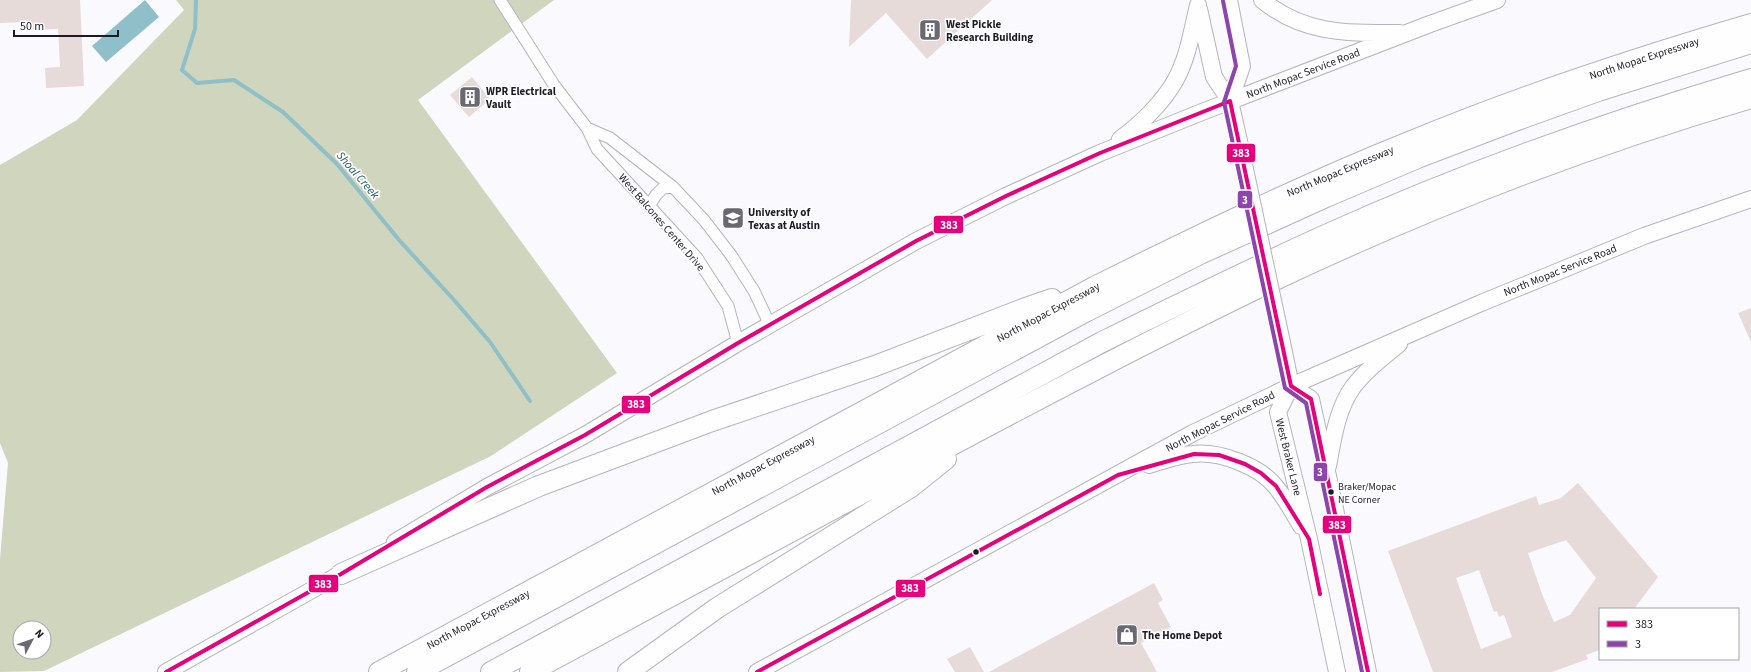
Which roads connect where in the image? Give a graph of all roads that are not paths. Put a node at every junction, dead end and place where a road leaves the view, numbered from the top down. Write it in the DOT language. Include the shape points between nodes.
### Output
graph roads {
  1 [pos="500,0"];
  2 [pos="1229,0"];
  3 [pos="1262,0"];
  4 [pos="1497,0"];
  5 [pos="1198,2"];
  6 [pos="1751,24"];
  7 [pos="1409,33"];
  8 [pos="1751,43"];
  9 [pos="1751,80"];
  10 [pos="1751,98"];
  11 [pos="1230,101"];
  12 [pos="588,128"];
  13 [pos="1100,153"];
  14 [pos="673,187"];
  15 [pos="1751,199"];
  16 [pos="649,206"];
  17 [pos="1096,286"];
  18 [pos="770,325"];
  19 [pos="1412,332"];
  20 [pos="738,343"];
  21 [pos="1291,386"];
  22 [pos="989,425"];
  23 [pos="1327,474"];
  24 [pos="1118,475"];
  25 [pos="1309,539"];
  26 [pos="341,574"];
  27 [pos="166,672"];
  28 [pos="379,672"];
  29 [pos="417,672"];
  30 [pos="491,672"];
  31 [pos="530,672"];
  32 [pos="628,672"];
  33 [pos="756,672"];
  34 [pos="1337,672"];
  35 [pos="1368,672"];
  1 -- 12 [label="street, West Balcones Center Drive" via="554,85"];
  2 -- 11 [label="main road" via="1242,66"];
  3 -- 7 [label="main road" via="1296,21 1321,30"];
  4 -- 7 [label="main road, North Mopac Service Road"];
  5 -- 11 [label="main road" via="1214,77"];
  5 -- 13 [label="main road" via="1185,58 1175,81 1136,128"];
  6 -- 17 [label="highway, North Mopac Expressway" via="1586,76 1410,141 1208,230"];
  7 -- 11 [label="main road, North Mopac Service Road"];
  8 -- 29 [label="highway" via="1598,91 1420,157 1200,254 1085,312"];
  9 -- 30 [label="highway" via="1601,127 1448,183 1328,233 1200,293 1096,346"];
  10 -- 22 [label="highway" via="1606,144 1438,208 1235,299"];
  11 -- 13 [label="main road, North Mopac Service Road"];
  11 -- 21 [label="main road, bridge"];
  12 -- 14 [label="street, West Balcones Center Drive" via="610,138"];
  12 -- 16 [label="street, West Balcones Center Drive" via="597,149"];
  13 -- 18 [label="main road, North Mopac Service Road" via="916,241"];
  14 -- 16 [label="street" via="663,188"];
  14 -- 18 [label="street, West Balcones Center Drive" via="704,220 731,255 754,291"];
  15 -- 19 [label="main road, North Mopac Service Road" via="1644,236"];
  16 -- 20 [label="street, West Balcones Center Drive" via="696,258 716,287 728,306"];
  17 -- 26 [label="highway" via="1023,309 875,366 712,421 539,486"];
  17 -- 28 [label="highway, North Mopac Expressway"];
  18 -- 20 [label="main road, North Mopac Service Road"];
  19 -- 21 [label="main road, North Mopac Service Road"];
  19 -- 23 [label="main road" via="1372,366 1346,399 1335,428"];
  20 -- 26 [label="main road, North Mopac Service Road" via="586,435 487,487"];
  21 -- 23 [label="main road" via="1311,399"];
  21 -- 24 [label="main road, North Mopac Service Road" via="1193,433"];
  21 -- 25 [label="main road, West Braker Lane" via="1278,412"];
  22 -- 31 [label="highway"];
  22 -- 32 [label="highway" via="911,487 717,608"];
  23 -- 35 [label="main road"];
  24 -- 25 [label="main road" via="1194,454 1219,455 1245,464 1276,486"];
  24 -- 33 [label="main road, North Mopac Service Road"];
  25 -- 34 [label="main road, West Braker Lane"];
  26 -- 27 [label="main road, North Mopac Service Road"];
}
